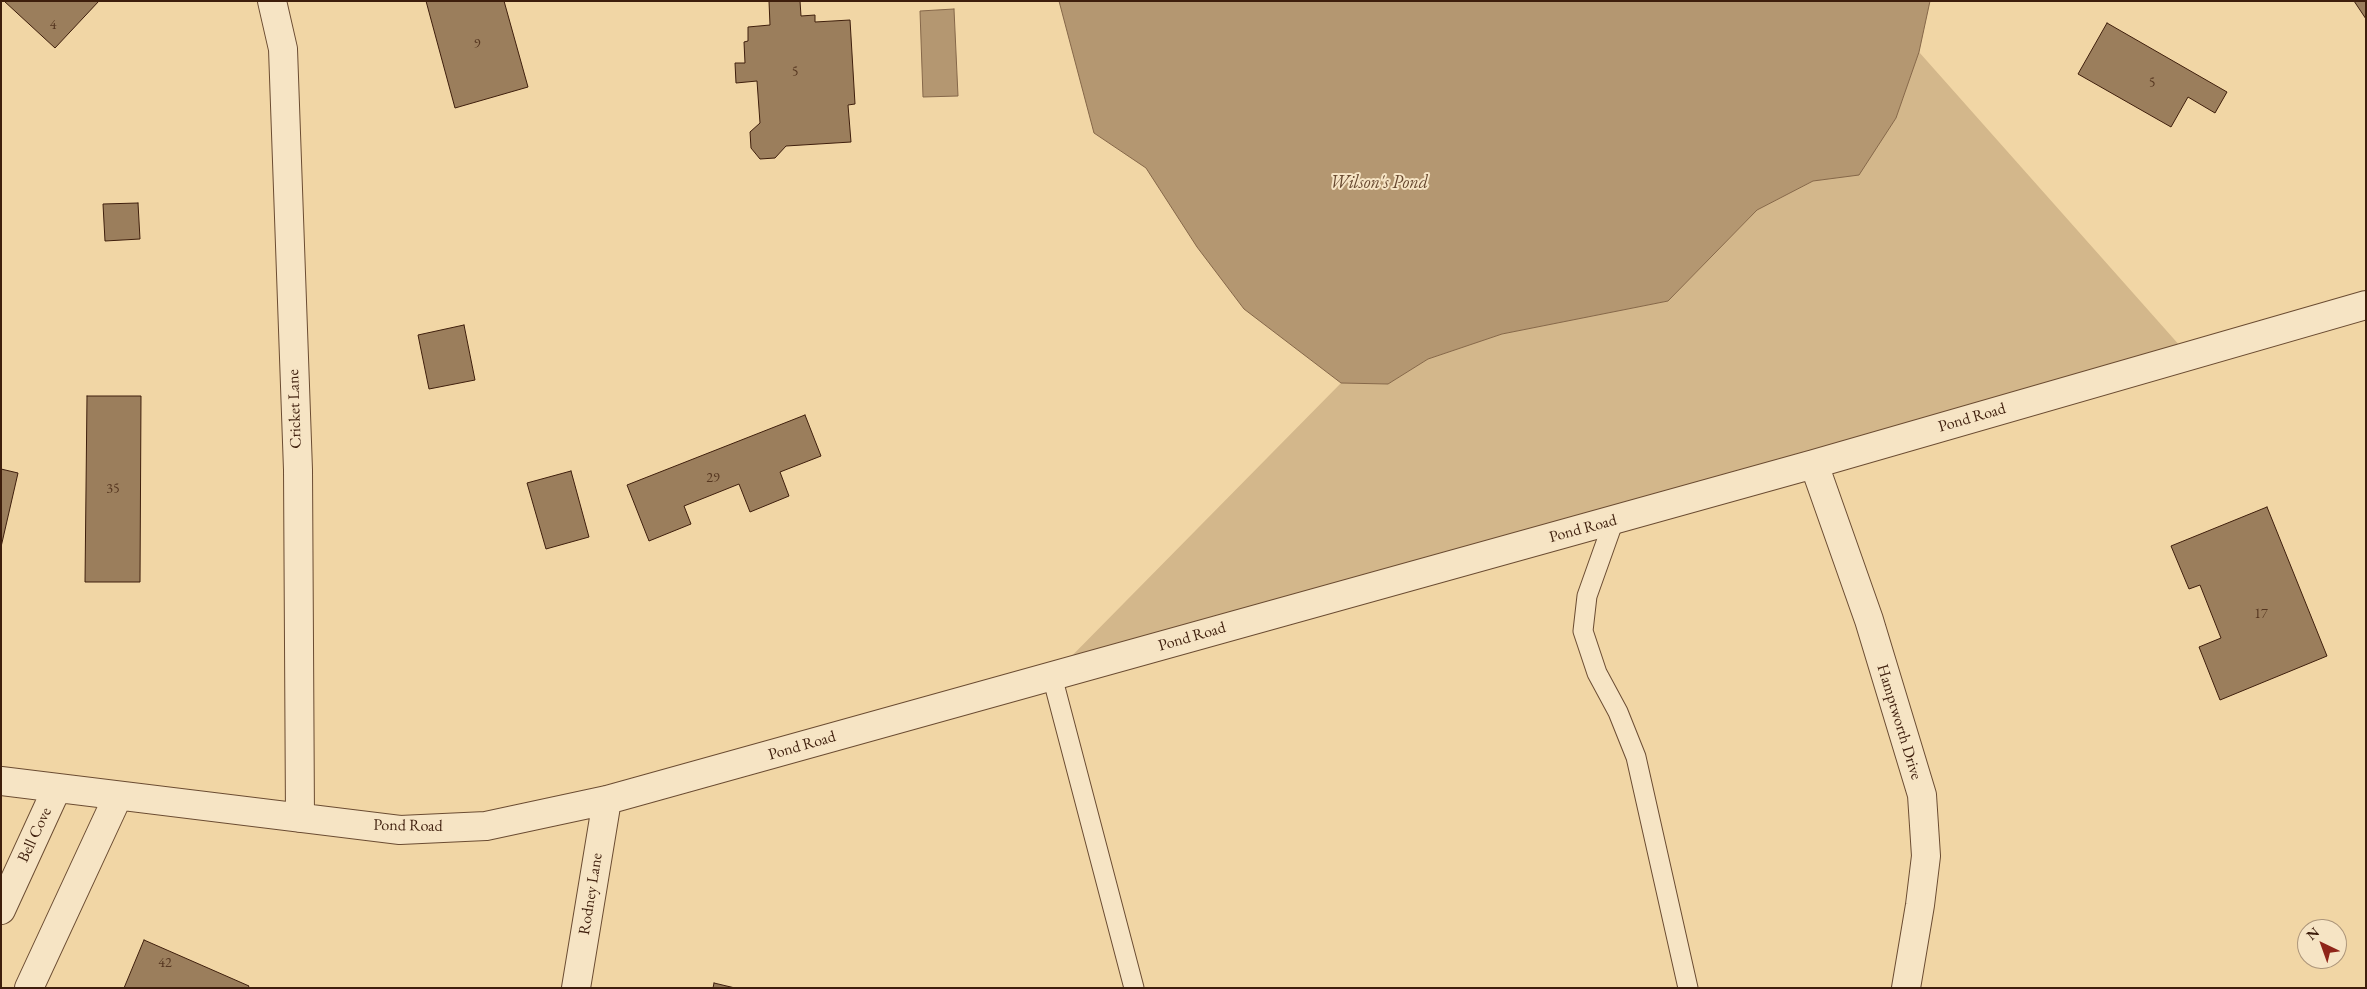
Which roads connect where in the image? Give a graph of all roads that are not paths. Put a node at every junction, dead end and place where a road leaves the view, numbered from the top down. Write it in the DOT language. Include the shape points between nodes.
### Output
graph roads {
  1 [pos="272,1"];
  2 [pos="2366,305"];
  3 [pos="1814,464"];
  4 [pos="1614,520"];
  5 [pos="1052,676"];
  6 [pos="1,781"];
  7 [pos="57,788"];
  8 [pos="118,796"];
  9 [pos="607,800"];
  10 [pos="300,818"];
  11 [pos="1,910"];
  12 [pos="29,988"];
  13 [pos="576,988"];
  14 [pos="1134,988"];
  15 [pos="1688,988"];
  16 [pos="1906,988"];
  1 -- 10 [label="street, Cricket Lane" via="283,49 298,470"];
  2 -- 3 [label="street, Pond Road"];
  3 -- 4 [label="street, Pond Road"];
  3 -- 16 [label="street, Hamptworth Drive" via="1869,620 1922,795 1926,856"];
  4 -- 5 [label="street, Pond Road"];
  4 -- 15 [label="lane" via="1588,596 1583,631 1597,673 1618,712 1636,757"];
  5 -- 9 [label="street, Pond Road"];
  5 -- 14 [label="lane"];
  6 -- 7 [label="street, Pond Road"];
  7 -- 8 [label="street, Pond Road"];
  7 -- 11 [label="street, Bell Cove"];
  8 -- 10 [label="street, Pond Road"];
  8 -- 12 [label="street"];
  9 -- 10 [label="street, Pond Road" via="486,826 400,830"];
  9 -- 13 [label="street, Rodney Lane"];
}
